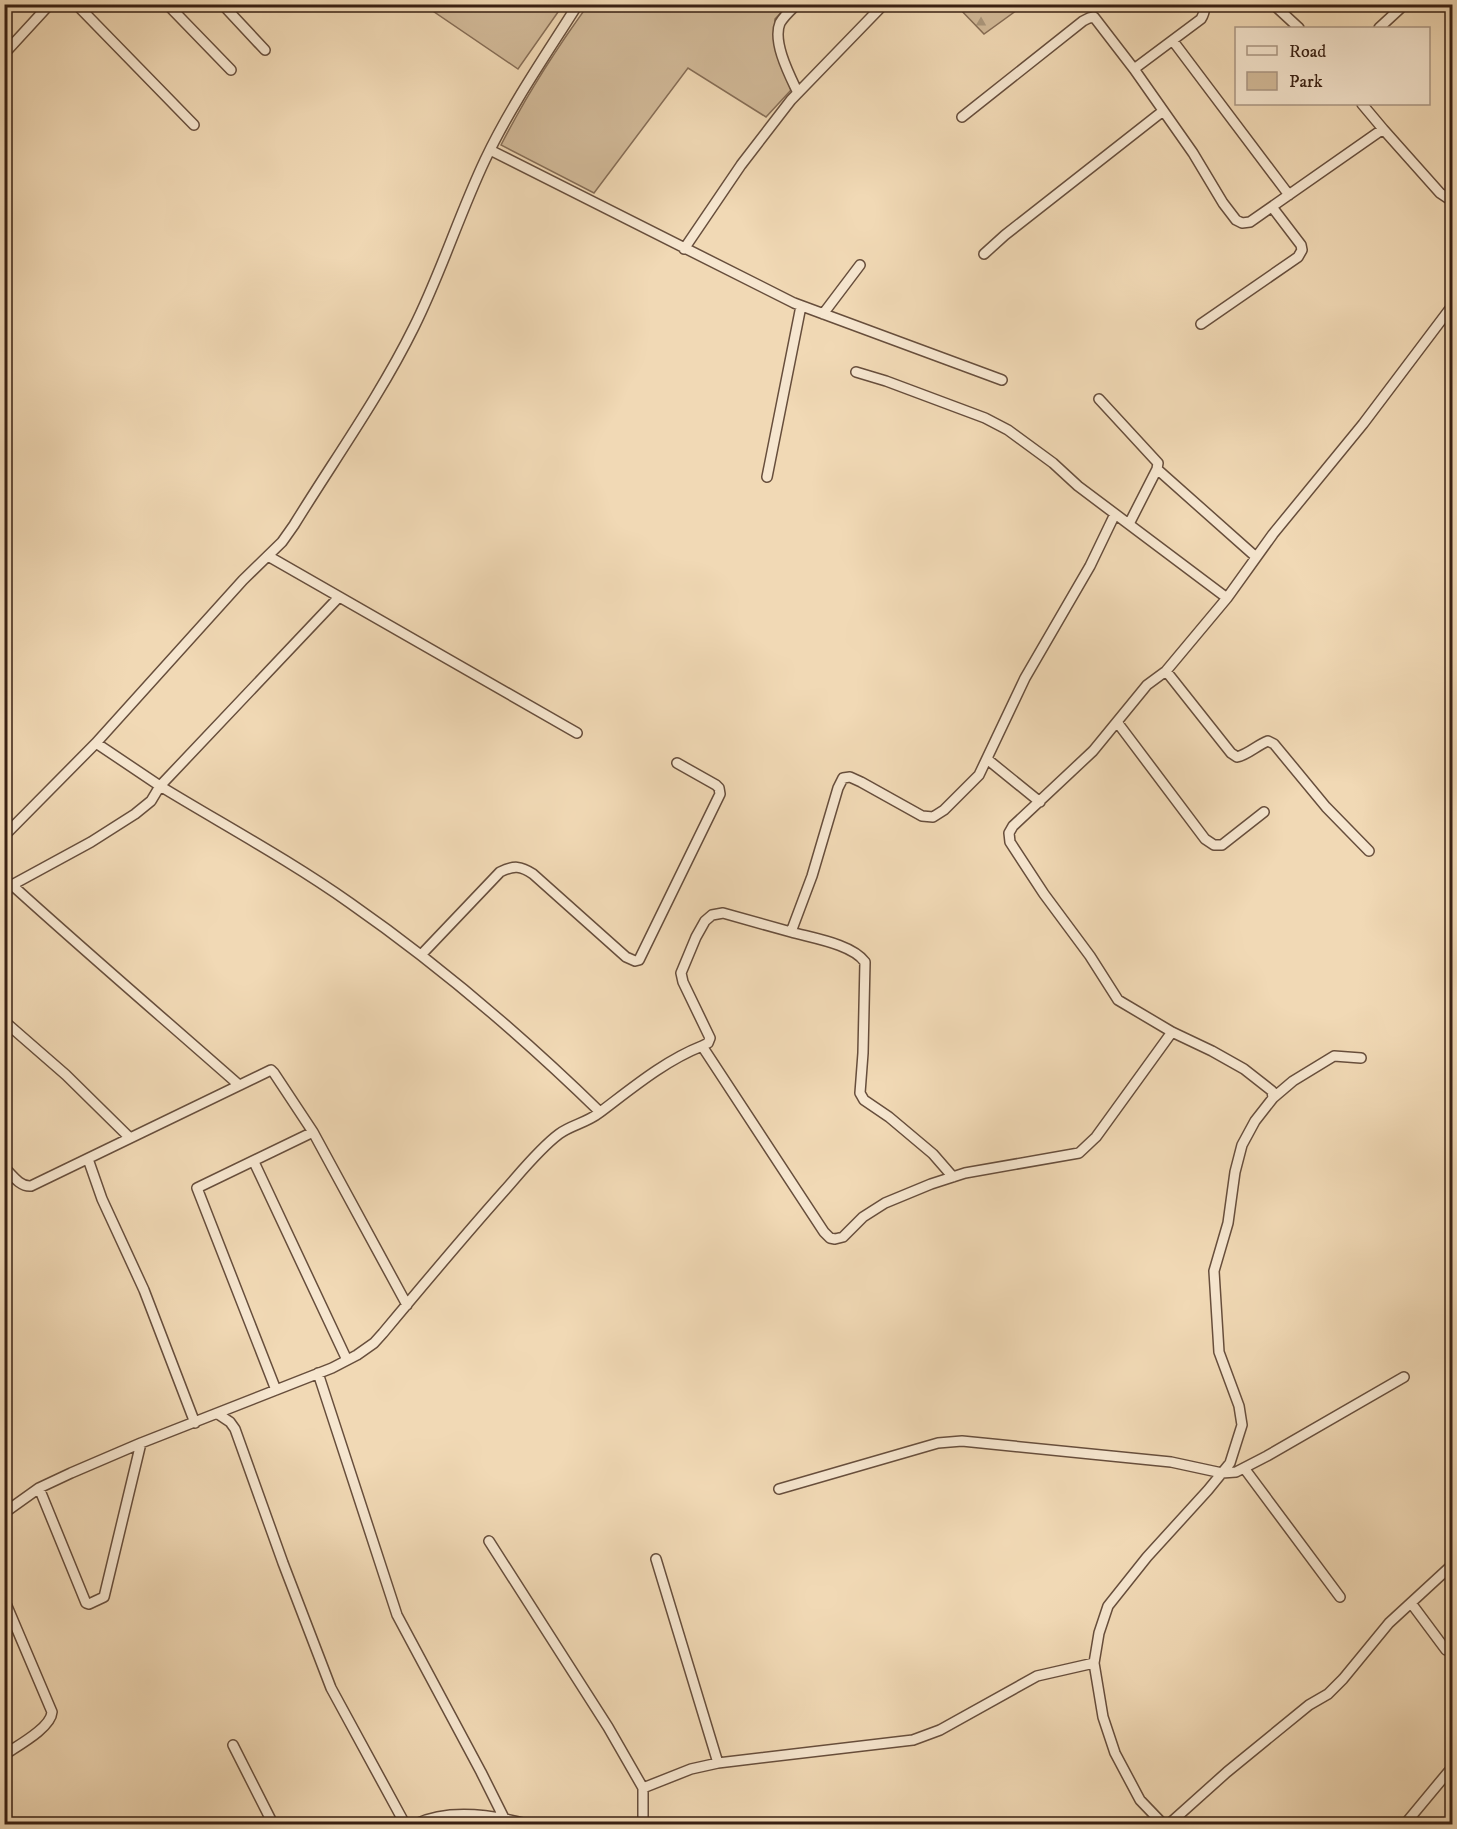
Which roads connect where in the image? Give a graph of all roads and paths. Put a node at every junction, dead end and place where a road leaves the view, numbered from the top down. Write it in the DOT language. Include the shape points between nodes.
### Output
graph roads {
  1 [pos="50,4"];
  2 [pos="76,4"];
  3 [pos="167,4"];
  4 [pos="222,4"];
  5 [pos="578,4"];
  6 [pos="796,4"];
  7 [pos="884,4"];
  8 [pos="1203,4"];
  9 [pos="1273,4"];
  10 [pos="1405,4"];
  11 [pos="1298,27"];
  12 [pos="1380,27"];
  13 [pos="1173,41"];
  14 [pos="265,50"];
  15 [pos="4,54"];
  16 [pos="1134,69"];
  17 [pos="231,70"];
  18 [pos="798,93"];
  19 [pos="1363,105"];
  20 [pos="1163,111"];
  21 [pos="962,117"];
  22 [pos="194,125"];
  23 [pos="1383,129"];
  24 [pos="490,150"];
  25 [pos="1289,195"];
  26 [pos="1452,201"];
  27 [pos="1272,207"];
  28 [pos="684,249"];
  29 [pos="984,254"];
  30 [pos="860,265"];
  31 [pos="801,306"];
  32 [pos="1452,306"];
  33 [pos="824,314"];
  34 [pos="1201,324"];
  35 [pos="856,372"];
  36 [pos="1002,380"];
  37 [pos="1099,399"];
  38 [pos="1157,469"];
  39 [pos="767,477"];
  40 [pos="1115,514"];
  41 [pos="1129,524"];
  42 [pos="268,556"];
  43 [pos="1256,557"];
  44 [pos="339,597"];
  45 [pos="1227,598"];
  46 [pos="1166,671"];
  47 [pos="1117,722"];
  48 [pos="578,733"];
  49 [pos="96,743"];
  50 [pos="987,759"];
  51 [pos="677,764"];
  52 [pos="160,786"];
  53 [pos="1040,802"];
  54 [pos="1264,812"];
  55 [pos="4,836"];
  56 [pos="1369,851"];
  57 [pos="8,886"];
  58 [pos="791,932"];
  59 [pos="421,955"];
  60 [pos="4,1021"];
  61 [pos="1172,1032"];
  62 [pos="702,1046"];
  63 [pos="1361,1058"];
  64 [pos="239,1085"];
  65 [pos="1273,1098"];
  66 [pos="600,1112"];
  67 [pos="313,1132"];
  68 [pos="130,1138"];
  69 [pos="88,1159"];
  70 [pos="254,1162"];
  71 [pos="4,1167"];
  72 [pos="953,1177"];
  73 [pos="407,1305"];
  74 [pos="347,1360"];
  75 [pos="318,1373"];
  76 [pos="1404,1377"];
  77 [pos="276,1390"];
  78 [pos="218,1414"];
  79 [pos="195,1423"];
  80 [pos="141,1443"];
  81 [pos="1244,1468"];
  82 [pos="1222,1473"];
  83 [pos="39,1488"];
  84 [pos="779,1489"];
  85 [pos="4,1513"];
  86 [pos="489,1541"];
  87 [pos="656,1559"];
  88 [pos="1452,1565"];
  89 [pos="1340,1598"];
  90 [pos="4,1599"];
  91 [pos="1411,1603"];
  92 [pos="1446,1650"];
  93 [pos="1094,1663"];
  94 [pos="233,1745"];
  95 [pos="4,1755"];
  96 [pos="718,1763"];
  97 [pos="1449,1771"];
  98 [pos="643,1788"];
  99 [pos="504,1818"];
  100 [pos="273,1824"];
  101 [pos="405,1824"];
  102 [pos="416,1824"];
  103 [pos="527,1824"];
  104 [pos="643,1824"];
  105 [pos="1163,1824"];
  106 [pos="1169,1824"];
  107 [pos="1405,1824"];
  1 -- 15 [label="street"];
  2 -- 22 [label="street"];
  3 -- 17 [label="street"];
  4 -- 14 [label="street"];
  5 -- 24 [label="street" via="528,81"];
  6 -- 18 [label="street" via="778,29 783,59"];
  7 -- 18 [label="street"];
  8 -- 13 [label="street" via="1205,14 1201,19"];
  9 -- 11 [label="street"];
  10 -- 12 [label="street"];
  13 -- 16 [label="street"];
  13 -- 25 [label="street"];
  16 -- 20 [label="street"];
  16 -- 21 [label="street" via="1094,17 1089,18"];
  18 -- 28 [label="street" via="741,165"];
  19 -- 23 [label="street"];
  20 -- 27 [label="street" via="1236,220 1250,222"];
  20 -- 29 [label="street"];
  23 -- 25 [label="street"];
  23 -- 26 [label="street"];
  24 -- 28 [label="street"];
  24 -- 42 [label="street" via="429,296 398,358 294,525"];
  25 -- 27 [label="street"];
  27 -- 34 [label="street" via="1301,245 1298,257"];
  28 -- 31 [label="street"];
  30 -- 33 [label="street"];
  31 -- 33 [label="street"];
  31 -- 39 [label="street"];
  32 -- 43 [label="street"];
  33 -- 36 [label="street"];
  35 -- 40 [label="street" via="975,414 1008,430"];
  37 -- 38 [label="street" via="1158,464"];
  38 -- 41 [label="street"];
  38 -- 43 [label="street"];
  40 -- 41 [label="street"];
  40 -- 50 [label="street" via="1090,566 1025,678"];
  41 -- 45 [label="street"];
  42 -- 44 [label="street"];
  42 -- 49 [label="street"];
  43 -- 45 [label="street"];
  44 -- 48 [label="street"];
  44 -- 52 [label="street"];
  45 -- 46 [label="street"];
  46 -- 47 [label="street" via="1147,685"];
  46 -- 56 [label="street" via="1231,753 1237,757 1262,743 1274,744"];
  47 -- 53 [label="street"];
  47 -- 54 [label="street" via="1204,839 1222,845"];
  49 -- 52 [label="street"];
  49 -- 55 [label="street"];
  50 -- 53 [label="street"];
  50 -- 58 [label="street" via="979,775 933,817 922,816 850,777 843,778"];
  51 -- 59 [label="street" via="716,785 720,794 639,960 626,957 533,874 516,866 500,872"];
  52 -- 57 [label="street" via="151,801 135,814"];
  52 -- 59 [label="street" via="286,861"];
  53 -- 61 [label="street" via="1013,826 1010,842 1118,1000"];
  57 -- 64 [label="street"];
  58 -- 62 [label="street" via="723,913 705,921 681,972 710,1038"];
  58 -- 72 [label="street" via="850,950 865,962 860,1093 933,1154"];
  59 -- 66 [label="street" via="553,1066"];
  60 -- 68 [label="street"];
  61 -- 65 [label="street" via="1244,1069 1272,1091"];
  61 -- 72 [label="street" via="1096,1137 1079,1153"];
  62 -- 66 [label="street" via="679,1057"];
  62 -- 72 [label="street" via="830,1238 843,1237 885,1203"];
  63 -- 65 [label="street" via="1334,1056"];
  64 -- 67 [label="street" via="271,1070"];
  64 -- 68 [label="street"];
  65 -- 82 [label="street" via="1242,1145 1215,1271 1219,1352 1242,1425 1230,1463"];
  66 -- 73 [label="street" via="548,1144"];
  67 -- 70 [label="street"];
  67 -- 73 [label="street"];
  68 -- 69 [label="street"];
  69 -- 71 [label="street" via="31,1186 21,1184"];
  69 -- 79 [label="street"];
  70 -- 74 [label="street"];
  70 -- 77 [label="street" via="197,1188"];
  73 -- 74 [label="street" via="374,1343"];
  74 -- 75 [label="street"];
  75 -- 77 [label="street"];
  75 -- 99 [label="street" via="397,1615"];
  76 -- 81 [label="street"];
  77 -- 78 [label="street"];
  78 -- 79 [label="street"];
  78 -- 101 [label="street" via="235,1429 331,1688"];
  79 -- 80 [label="street"];
  80 -- 83 [label="street"];
  80 -- 83 [label="street" via="104,1597 89,1604"];
  81 -- 82 [label="street"];
  81 -- 89 [label="street"];
  82 -- 84 [label="street" via="1171,1462 962,1440 938,1443"];
  82 -- 93 [label="street" via="1108,1606"];
  83 -- 85 [label="street"];
  86 -- 98 [label="street"];
  87 -- 96 [label="street"];
  88 -- 91 [label="street"];
  90 -- 95 [label="street" via="52,1717 47,1725"];
  91 -- 92 [label="street"];
  91 -- 106 [label="street" via="1328,1694 1227,1772"];
  93 -- 96 [label="street" via="1037,1676 940,1730 913,1740"];
  93 -- 105 [label="street" via="1103,1717 1115,1753 1140,1800"];
  94 -- 100 [label="street"];
  96 -- 98 [label="street"];
  97 -- 107 [label="street"];
  98 -- 104 [label="street"];
  99 -- 102 [label="street" via="450,1815"];
  99 -- 103 [label="street"];
}
